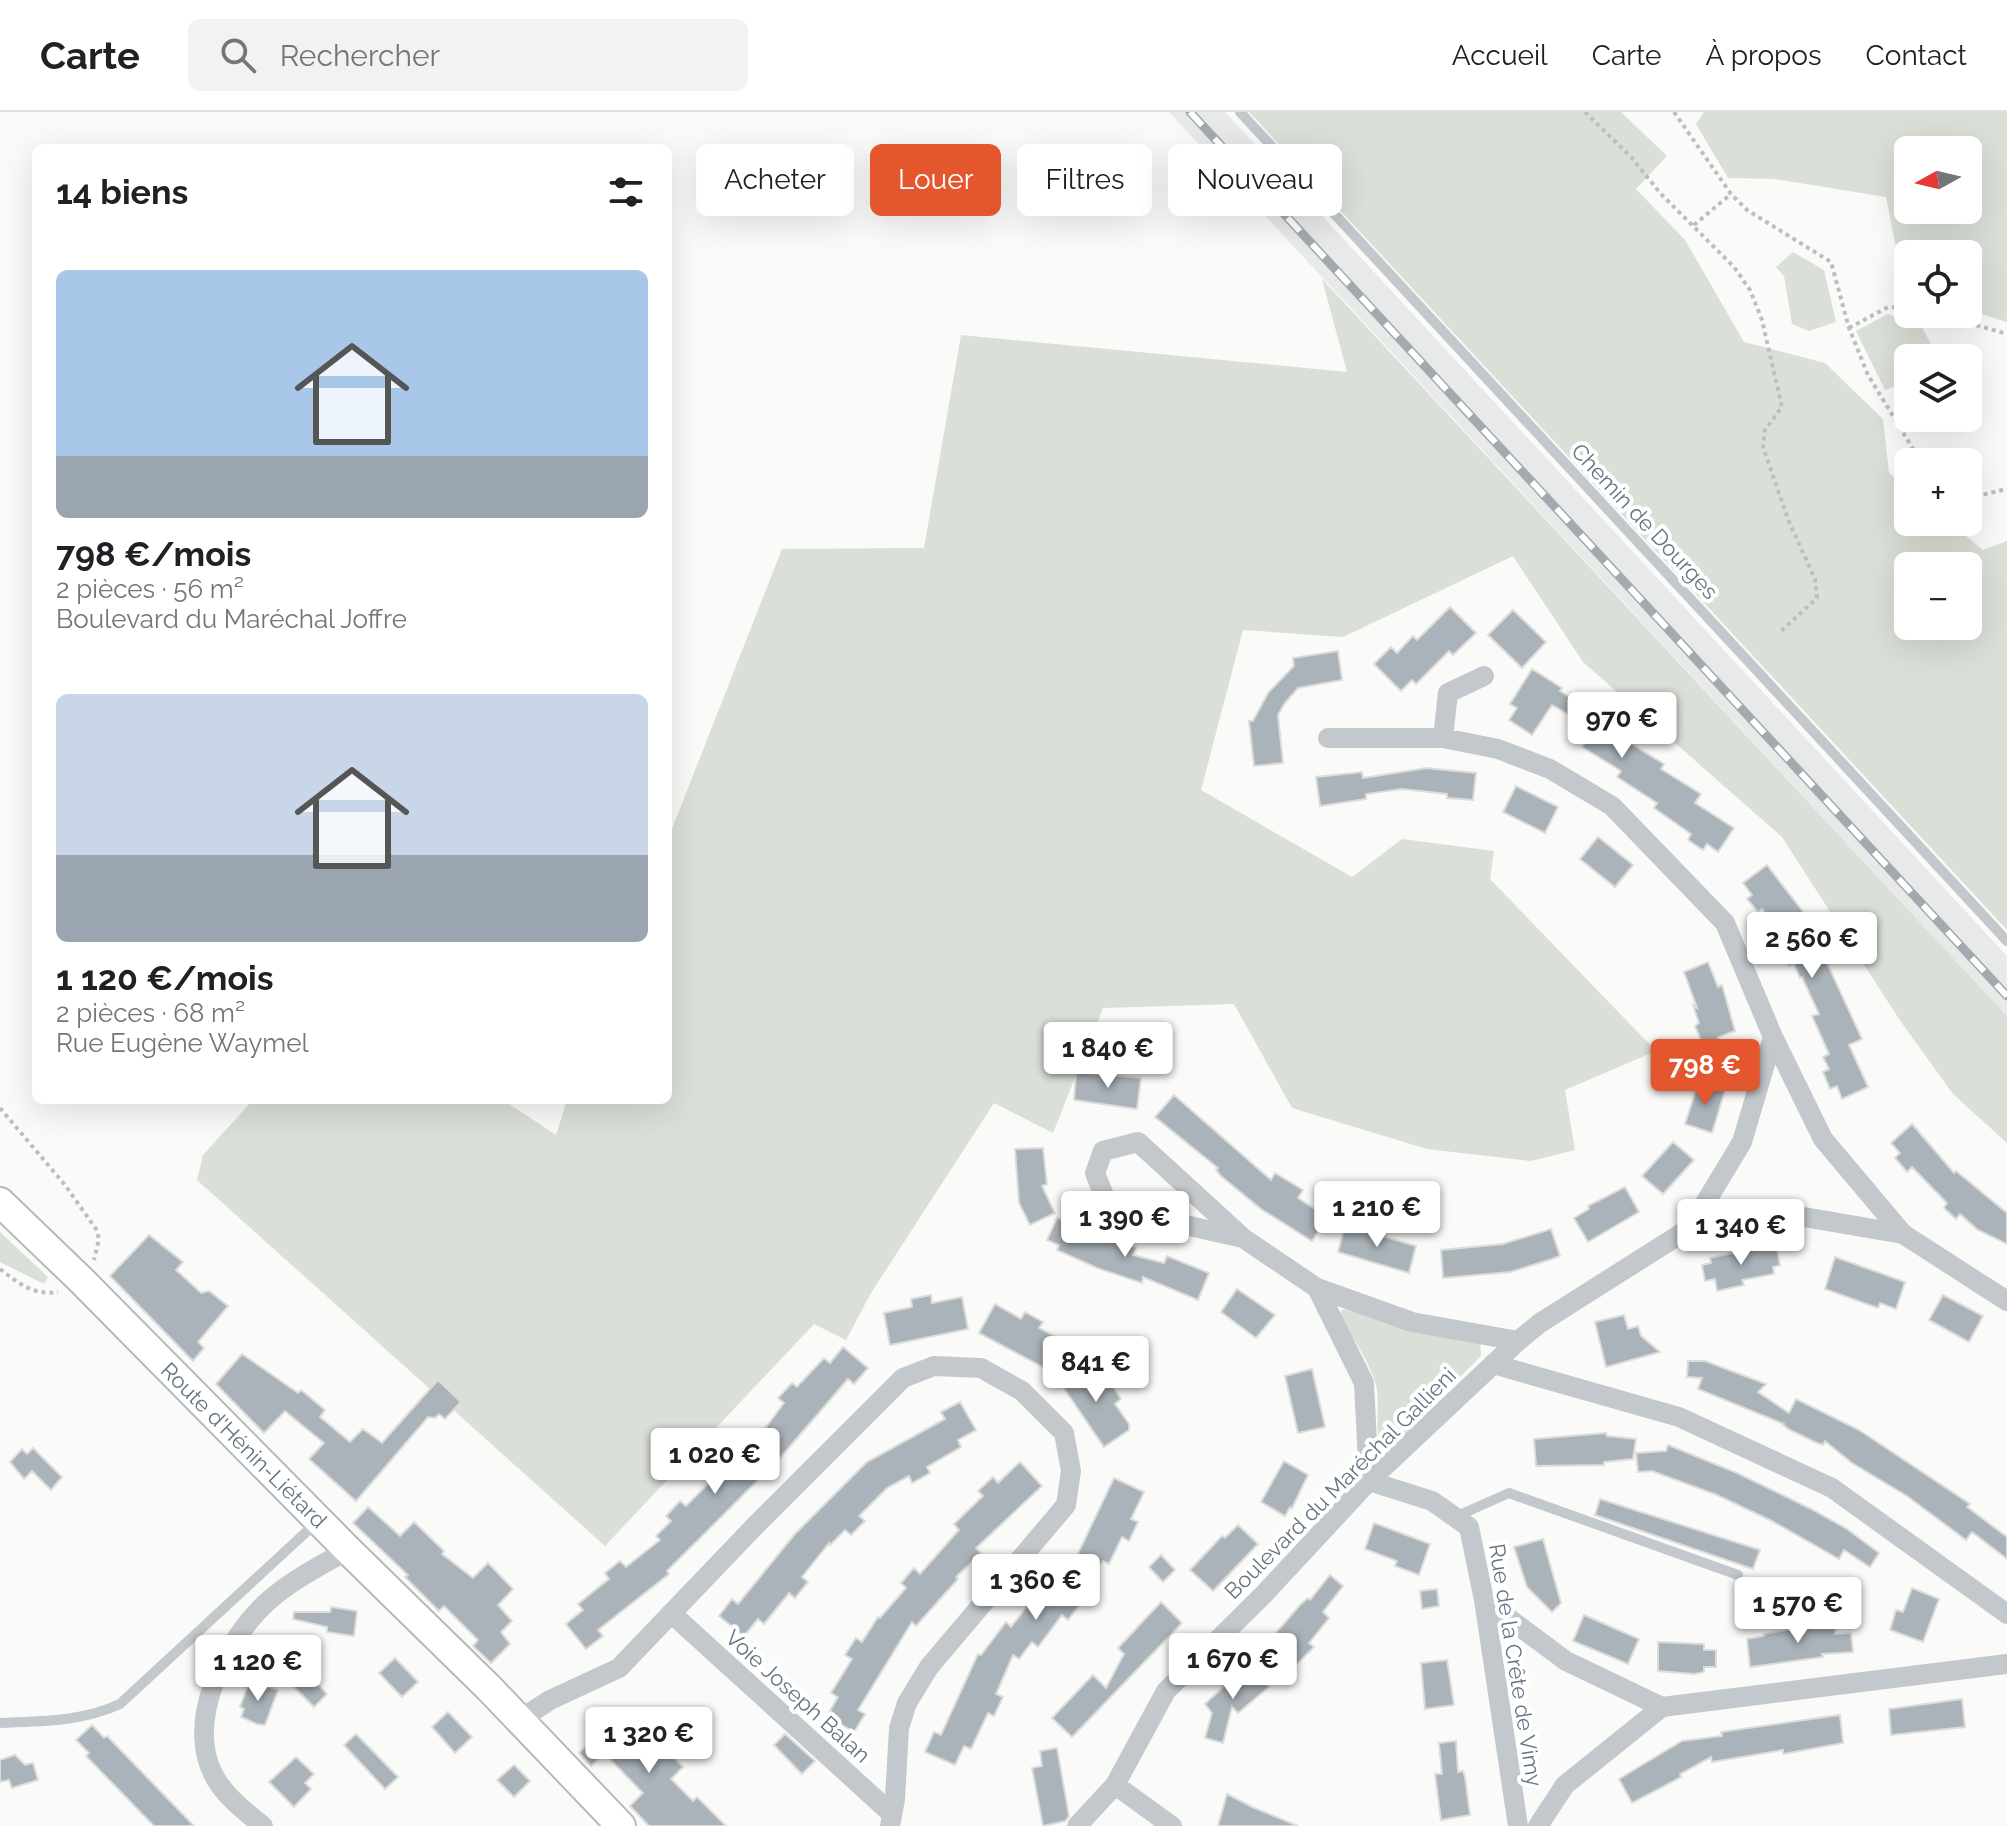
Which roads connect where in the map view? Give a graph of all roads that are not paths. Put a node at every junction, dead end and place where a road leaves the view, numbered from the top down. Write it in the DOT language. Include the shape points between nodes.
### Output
graph roads {
  1 [pos="1240,112"];
  2 [pos="1484,676"];
  3 [pos="1328,738"];
  4 [pos="1443,738"];
  5 [pos="2007,941"];
  6 [pos="1773,1037"];
  7 [pos="0,1202"];
  8 [pos="1690,1228"];
  9 [pos="1903,1234"];
  10 [pos="1243,1238"];
  11 [pos="1317,1288"];
  12 [pos="2007,1301"];
  13 [pos="1518,1341"];
  14 [pos="1493,1364"];
  15 [pos="1369,1481"];
  16 [pos="1455,1517"];
  17 [pos="318,1520"];
  18 [pos="348,1550"];
  19 [pos="1738,1575"];
  20 [pos="1484,1600"];
  21 [pos="671,1613"];
  22 [pos="2007,1614"];
  23 [pos="2007,1664"];
  24 [pos="1662,1707"];
  25 [pos="0,1723"];
  26 [pos="522,1724"];
  27 [pos="1115,1785"];
  28 [pos="891,1820"];
  29 [pos="263,1826"];
  30 [pos="621,1826"];
  31 [pos="1077,1826"];
  32 [pos="1172,1826"];
  33 [pos="1518,1826"];
  34 [pos="1538,1826"];
  1 -- 5 [label="lane, Chemin de Dourges"];
  2 -- 4 [label="street" via="1448,693"];
  3 -- 4 [label="street"];
  4 -- 6 [label="street" via="1498,749 1550,769 1612,806 1725,923"];
  6 -- 8 [label="street" via="1742,1142"];
  6 -- 9 [label="street" via="1823,1139"];
  7 -- 17 [label="main road, Route d'Hénin-Liétard"];
  8 -- 9 [label="street" via="1763,1210"];
  8 -- 13 [label="street, Boulevard du Maréchal Gallieni"];
  9 -- 12 [label="street"];
  10 -- 10 [label="street" via="1138,1142 1103,1151 1095,1173 1109,1208"];
  10 -- 11 [label="street"];
  11 -- 13 [label="street" via="1412,1322"];
  11 -- 15 [label="street" via="1364,1383"];
  13 -- 14 [label="street, Boulevard du Maréchal Gallieni"];
  14 -- 15 [label="street, Boulevard du Maréchal Gallieni"];
  14 -- 22 [label="street" via="1679,1417 1832,1488"];
  15 -- 16 [label="street" via="1432,1501"];
  15 -- 27 [label="street, Boulevard du Maréchal Gallieni" via="1166,1691"];
  16 -- 19 [label="lane" via="1509,1493"];
  16 -- 20 [label="street, Rue de la Crête de Vimy" via="1469,1527"];
  17 -- 18 [label="main road, Route d'Hénin-Liétard"];
  17 -- 25 [label="lane" via="120,1704 75,1720"];
  18 -- 26 [label="main road, Route d'Hénin-Liétard"];
  18 -- 29 [label="street" via="265,1603 240,1633 209,1694 203,1727 217,1781"];
  20 -- 24 [label="street" via="1566,1661"];
  20 -- 33 [label="street, Rue de la Crête de Vimy"];
  21 -- 26 [label="street" via="619,1668 550,1700"];
  21 -- 28 [label="street, Voie Joseph Balan"];
  21 -- 28 [label="street" via="903,1378 934,1366 981,1368 1022,1391 1064,1433 1071,1471 1066,1505 929,1667 907,1703 899,1728"];
  23 -- 24 [label="street"];
  24 -- 34 [label="street" via="1565,1785"];
  26 -- 30 [label="main road, Route d'Hénin-Liétard"];
  27 -- 31 [label="street, Boulevard du Maréchal Gallieni"];
  27 -- 32 [label="street"];
}
